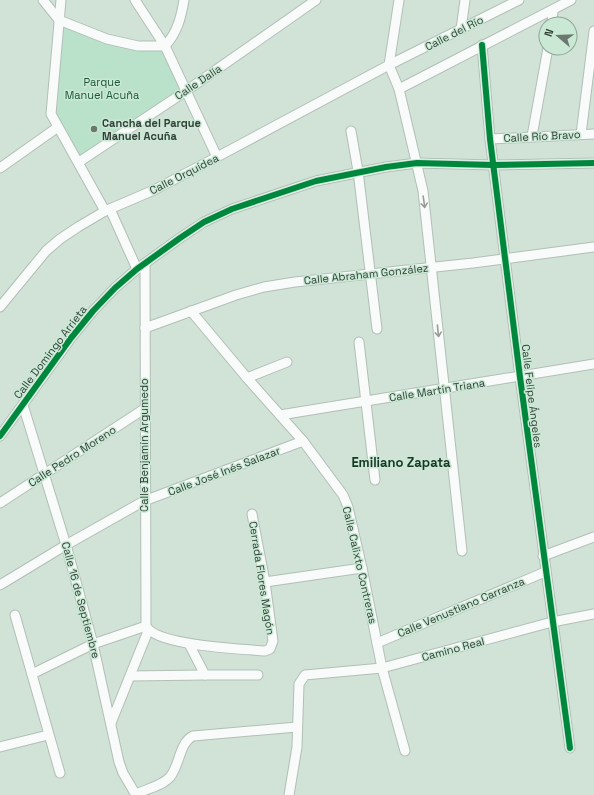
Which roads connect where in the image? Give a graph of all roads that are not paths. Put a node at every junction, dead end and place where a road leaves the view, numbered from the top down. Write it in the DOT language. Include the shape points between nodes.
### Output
graph roads {
  1 [pos="43,0"];
  2 [pos="61,0"];
  3 [pos="135,0"];
  4 [pos="184,0"];
  5 [pos="316,0"];
  6 [pos="399,0"];
  7 [pos="465,0"];
  8 [pos="519,0"];
  9 [pos="571,0"];
  10 [pos="510,2"];
  11 [pos="554,10"];
  12 [pos="553,16"];
  13 [pos="59,20"];
  14 [pos="461,29"];
  15 [pos="594,30"];
  16 [pos="482,45"];
  17 [pos="165,46"];
  18 [pos="547,56"];
  19 [pos="390,67"];
  20 [pos="398,86"];
  21 [pos="186,91"];
  22 [pos="58,127"];
  23 [pos="351,132"];
  24 [pos="581,134"];
  25 [pos="594,134"];
  26 [pos="532,136"];
  27 [pos="490,139"];
  28 [pos="217,157"];
  29 [pos="79,162"];
  30 [pos="417,163"];
  31 [pos="594,163"];
  32 [pos="494,165"];
  33 [pos="0,168"];
  34 [pos="358,172"];
  35 [pos="109,211"];
  36 [pos="594,247"];
  37 [pos="506,258"];
  38 [pos="141,267"];
  39 [pos="431,267"];
  40 [pos="370,273"];
  41 [pos="0,307"];
  42 [pos="191,311"];
  43 [pos="145,328"];
  44 [pos="377,329"];
  45 [pos="359,342"];
  46 [pos="288,362"];
  47 [pos="594,364"];
  48 [pos="520,377"];
  49 [pos="247,378"];
  50 [pos="444,389"];
  51 [pos="367,401"];
  52 [pos="23,405"];
  53 [pos="144,410"];
  54 [pos="280,415"];
  55 [pos="0,436"];
  56 [pos="303,441"];
  57 [pos="43,475"];
  58 [pos="375,480"];
  59 [pos="144,501"];
  60 [pos="0,503"];
  61 [pos="252,514"];
  62 [pos="594,537"];
  63 [pos="66,545"];
  64 [pos="462,551"];
  65 [pos="543,556"];
  66 [pos="362,568"];
  67 [pos="545,572"];
  68 [pos="266,582"];
  69 [pos="0,585"];
  70 [pos="594,614"];
  71 [pos="15,615"];
  72 [pos="552,622"];
  73 [pos="147,628"];
  74 [pos="377,643"];
  75 [pos="93,644"];
  76 [pos="189,644"];
  77 [pos="382,668"];
  78 [pos="32,674"];
  79 [pos="205,675"];
  80 [pos="258,675"];
  81 [pos="130,676"];
  82 [pos="111,723"];
  83 [pos="297,726"];
  84 [pos="48,735"];
  85 [pos="0,747"];
  86 [pos="570,748"];
  87 [pos="404,751"];
  88 [pos="60,773"];
  89 [pos="136,794"];
  90 [pos="289,795"];
  1 -- 13 [label="street"];
  2 -- 13 [label="street"];
  3 -- 17 [label="street"];
  4 -- 17 [label="street" via="178,27"];
  5 -- 21 [label="street, Calle Dalia"];
  6 -- 19 [label="street"];
  7 -- 14 [label="street"];
  8 -- 10 [label="street, Calle del Río"];
  9 -- 11 [label="street"];
  10 -- 14 [label="street, Calle del Río"];
  11 -- 12 [label="street"];
  11 -- 16 [label="street"];
  13 -- 17 [label="street" via="107,39 138,46"];
  13 -- 22 [label="street" via="51,114"];
  14 -- 19 [label="street, Calle del Río"];
  15 -- 24 [label="street"];
  16 -- 20 [label="street"];
  16 -- 27 [label="street, Calle Felipe Ángeles"];
  17 -- 21 [label="street"];
  18 -- 26 [label="street"];
  19 -- 20 [label="street"];
  19 -- 28 [label="street, Calle Orquídea"];
  20 -- 30 [label="street"];
  21 -- 28 [label="street"];
  21 -- 29 [label="street, Calle Dalia"];
  22 -- 29 [label="street"];
  22 -- 33 [label="street"];
  23 -- 34 [label="street"];
  24 -- 25 [label="street, Calle Río Bravo"];
  24 -- 26 [label="street, Calle Río Bravo"];
  26 -- 27 [label="street, Calle Río Bravo"];
  27 -- 32 [label="street, Calle Felipe Ángeles"];
  28 -- 35 [label="street, Calle Orquídea"];
  29 -- 35 [label="street"];
  30 -- 32 [label="street, Calle Domingo Arrieta"];
  30 -- 34 [label="street, Calle Domingo Arrieta"];
  30 -- 39 [label="street, one-way" via="426,213"];
  31 -- 32 [label="street, Calle Domingo Arrieta"];
  32 -- 37 [label="street, Calle Felipe Ángeles"];
  34 -- 38 [label="street, Calle Domingo Arrieta" via="316,181 232,209 204,222"];
  34 -- 40 [label="street"];
  35 -- 38 [label="street"];
  35 -- 41 [label="street, Calle Orquídea" via="60,239 35,263"];
  36 -- 37 [label="street, Calle Abraham González"];
  37 -- 39 [label="street, Calle Abraham González"];
  37 -- 48 [label="street, Calle Felipe Ángeles"];
  38 -- 43 [label="street, Calle Benjamín Argumedo"];
  38 -- 52 [label="street, Calle Domingo Arrieta" via="92,311"];
  39 -- 40 [label="street, Calle Abraham González"];
  39 -- 50 [label="street, one-way"];
  40 -- 42 [label="street, Calle Abraham González" via="264,287"];
  40 -- 44 [label="street"];
  42 -- 43 [label="street, Calle Abraham González"];
  42 -- 49 [label="street, Calle Calixto Contreras"];
  43 -- 53 [label="street, Calle Benjamín Argumedo"];
  45 -- 51 [label="street"];
  46 -- 49 [label="street"];
  47 -- 48 [label="street, Calle Martín Triana"];
  48 -- 50 [label="street, Calle Martín Triana"];
  48 -- 65 [label="street, Calle Felipe Ángeles"];
  49 -- 54 [label="street, Calle Calixto Contreras"];
  50 -- 51 [label="street, Calle Martín Triana"];
  50 -- 64 [label="street"];
  51 -- 54 [label="street, Calle Martín Triana"];
  51 -- 58 [label="street"];
  52 -- 55 [label="street, Calle Domingo Arrieta"];
  52 -- 57 [label="street, Calle 16 de Septiembre"];
  53 -- 57 [label="street, Calle Pedro Moreno"];
  53 -- 59 [label="street, Calle Benjamín Argumedo"];
  54 -- 56 [label="street, Calle Calixto Contreras"];
  56 -- 59 [label="street, Calle José Inés Salazar"];
  56 -- 66 [label="street, Calle Calixto Contreras" via="343,495"];
  57 -- 60 [label="street, Calle Pedro Moreno"];
  57 -- 63 [label="street, Calle 16 de Septiembre"];
  59 -- 63 [label="street, Calle José Inés Salazar"];
  59 -- 73 [label="street, Calle Benjamín Argumedo"];
  61 -- 68 [label="street, Cerrada Flores Magón"];
  62 -- 65 [label="street"];
  63 -- 69 [label="street, Calle José Inés Salazar"];
  63 -- 75 [label="street, Calle 16 de Septiembre"];
  65 -- 67 [label="street, Calle Felipe Ángeles"];
  66 -- 68 [label="street"];
  66 -- 74 [label="street, Calle Calixto Contreras"];
  67 -- 72 [label="street, Calle Felipe Ángeles"];
  67 -- 74 [label="street, Calle Venustiano Carranza"];
  68 -- 76 [label="street, Cerrada Flores Magón" via="273,641 270,649 265,651"];
  70 -- 72 [label="street, Camino Real"];
  71 -- 78 [label="street"];
  72 -- 77 [label="street, Camino Real"];
  72 -- 86 [label="street, Calle Felipe Ángeles"];
  73 -- 75 [label="street"];
  73 -- 76 [label="street" via="158,636"];
  73 -- 81 [label="street"];
  74 -- 77 [label="street, Calle Calixto Contreras"];
  75 -- 78 [label="street"];
  75 -- 82 [label="street, Calle 16 de Septiembre"];
  76 -- 79 [label="street"];
  77 -- 83 [label="street, Camino Real" via="305,675 299,684"];
  77 -- 87 [label="street, Calle Calixto Contreras"];
  78 -- 84 [label="street"];
  79 -- 80 [label="street"];
  79 -- 81 [label="street"];
  81 -- 82 [label="street"];
  82 -- 89 [label="street, Calle 16 de Septiembre" via="119,762"];
  83 -- 89 [label="street" via="193,736 184,743 179,761 169,777 162,783"];
  83 -- 90 [label="street" via="297,747"];
  84 -- 85 [label="street"];
  84 -- 88 [label="street"];
}
